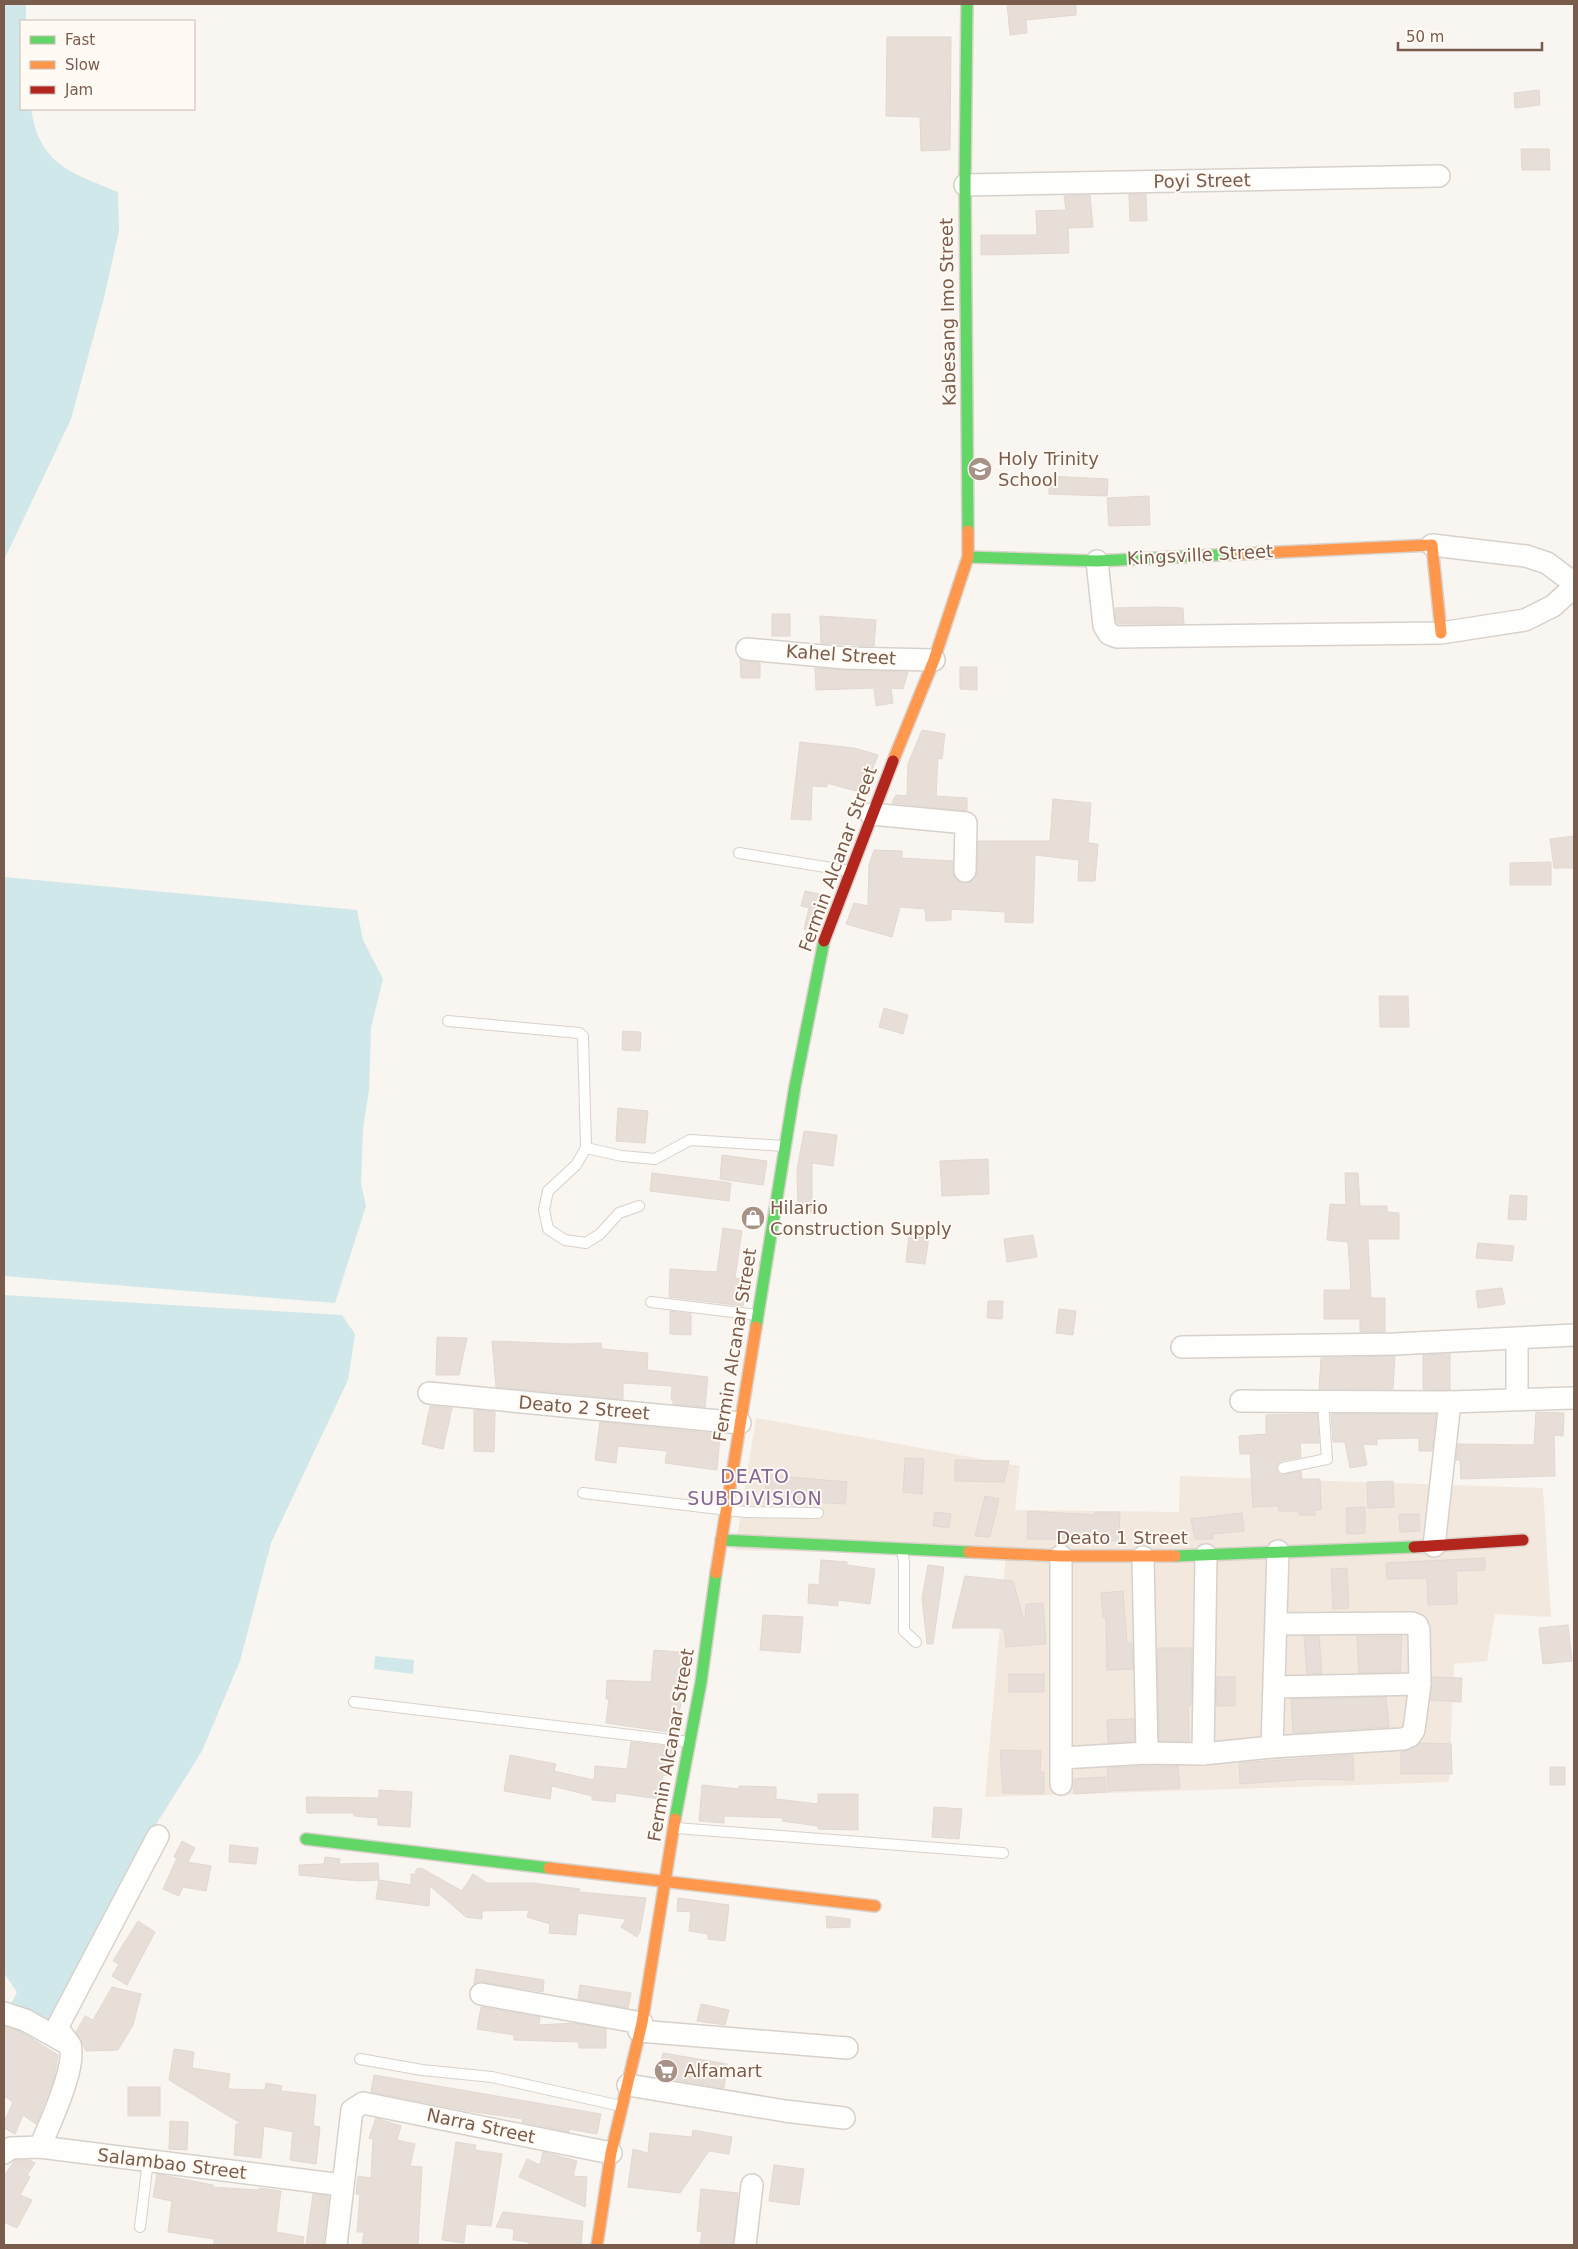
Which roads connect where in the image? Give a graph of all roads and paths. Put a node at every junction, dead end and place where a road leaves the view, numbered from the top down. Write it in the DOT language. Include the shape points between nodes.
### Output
graph roads {
  1 [pos="967,4"];
  2 [pos="1439,176"];
  3 [pos="965,185"];
  4 [pos="1432,545"];
  5 [pos="968,558"];
  6 [pos="1097,560"];
  7 [pos="1574,585"];
  8 [pos="949,617"];
  9 [pos="1441,633"];
  10 [pos="747,649"];
  11 [pos="934,660"];
  12 [pos="871,814"];
  13 [pos="740,853"];
  14 [pos="965,871"];
  15 [pos="850,872"];
  16 [pos="448,1021"];
  17 [pos="786,1146"];
  18 [pos="586,1148"];
  19 [pos="639,1206"];
  20 [pos="651,1302"];
  21 [pos="758,1315"];
  22 [pos="1574,1335"];
  23 [pos="1517,1338"];
  24 [pos="1182,1347"];
  25 [pos="429,1393"];
  26 [pos="1574,1398"];
  27 [pos="1517,1399"];
  28 [pos="1241,1402"];
  29 [pos="1323,1402"];
  30 [pos="1450,1402"];
  31 [pos="740,1423"];
  32 [pos="1283,1468"];
  33 [pos="583,1493"];
  34 [pos="726,1510"];
  35 [pos="818,1513"];
  36 [pos="721,1540"];
  37 [pos="1523,1540"];
  38 [pos="1434,1546"];
  39 [pos="902,1548"];
  40 [pos="1278,1551"];
  41 [pos="1206,1555"];
  42 [pos="1061,1556"];
  43 [pos="1143,1557"];
  44 [pos="1277,1624"];
  45 [pos="916,1642"];
  46 [pos="1420,1684"];
  47 [pos="1275,1688"];
  48 [pos="354,1702"];
  49 [pos="690,1742"];
  50 [pos="1272,1747"];
  51 [pos="1147,1754"];
  52 [pos="1203,1754"];
  53 [pos="1062,1758"];
  54 [pos="1061,1784"];
  55 [pos="676,1828"];
  56 [pos="158,1836"];
  57 [pos="306,1839"];
  58 [pos="1003,1853"];
  59 [pos="664,1881"];
  60 [pos="874,1906"];
  61 [pos="481,1994"];
  62 [pos="4,2013"];
  63 [pos="640,2027"];
  64 [pos="70,2045"];
  65 [pos="847,2048"];
  66 [pos="360,2059"];
  67 [pos="628,2085"];
  68 [pos="622,2106"];
  69 [pos="844,2118"];
  70 [pos="40,2147"];
  71 [pos="4,2153"];
  72 [pos="611,2153"];
  73 [pos="148,2161"];
  74 [pos="342,2185"];
  75 [pos="752,2185"];
  76 [pos="140,2227"];
  77 [pos="336,2245"];
  78 [pos="597,2245"];
  79 [pos="745,2245"];
  1 -- 3 [label="main road, Kabesang Imo Street"];
  2 -- 3 [label="street, Poyi Street"];
  3 -- 5 [label="main road, Kabesang Imo Street"];
  4 -- 6 [label="main road, Kingsville Street"];
  4 -- 7 [label="street, Kingsville Street" via="1526,556 1547,563"];
  4 -- 9 [label="main road"];
  5 -- 6 [label="main road, Kingsville Street"];
  5 -- 8 [label="main road, Kabesang Imo Street"];
  6 -- 9 [label="street" via="1104,626 1109,634 1117,637"];
  7 -- 9 [label="street" via="1553,606 1525,620"];
  8 -- 11 [label="main road, Fermin Alcanar Street"];
  10 -- 11 [label="street, Kahel Street" via="845,658"];
  11 -- 12 [label="main road, Fermin Alcanar Street"];
  12 -- 14 [label="street" via="966,823"];
  12 -- 15 [label="main road, Fermin Alcanar Street"];
  13 -- 15 [label="lane"];
  15 -- 17 [label="main road, Fermin Alcanar Street" via="822,945"];
  16 -- 18 [label="lane" via="579,1033 583,1036"];
  17 -- 18 [label="lane" via="690,1140 655,1159"];
  17 -- 21 [label="main road, Fermin Alcanar Street"];
  18 -- 19 [label="lane" via="576,1165 548,1191 544,1210 548,1229 566,1240 586,1243 600,1234 619,1213"];
  20 -- 21 [label="lane"];
  21 -- 31 [label="main road, Fermin Alcanar Street"];
  22 -- 23 [label="street"];
  23 -- 24 [label="street" via="1395,1344"];
  23 -- 27 [label="street"];
  25 -- 31 [label="street, Deato 2 Street"];
  26 -- 27 [label="street"];
  27 -- 30 [label="street"];
  28 -- 29 [label="street"];
  29 -- 30 [label="street"];
  29 -- 32 [label="lane" via="1327,1459"];
  30 -- 38 [label="street"];
  31 -- 34 [label="main road, Fermin Alcanar Street"];
  33 -- 34 [label="lane"];
  34 -- 35 [label="lane"];
  34 -- 36 [label="main road, Fermin Alcanar Street"];
  36 -- 39 [label="main road, Deato 1 Street"];
  36 -- 49 [label="main road, Fermin Alcanar Street"];
  37 -- 38 [label="main road, Deato 1 Street"];
  38 -- 40 [label="main road, Deato 1 Street"];
  39 -- 42 [label="main road, Deato 1 Street"];
  39 -- 45 [label="lane" via="904,1630"];
  40 -- 41 [label="main road, Deato 1 Street"];
  40 -- 44 [label="street"];
  41 -- 43 [label="main road, Deato 1 Street"];
  41 -- 52 [label="street"];
  42 -- 43 [label="main road, Deato 1 Street"];
  42 -- 53 [label="street"];
  43 -- 51 [label="street"];
  44 -- 46 [label="street" via="1417,1625 1420,1630"];
  44 -- 47 [label="street"];
  46 -- 47 [label="street"];
  46 -- 50 [label="street" via="1414,1730 1403,1739"];
  47 -- 50 [label="street"];
  48 -- 49 [label="lane"];
  49 -- 55 [label="main road, Fermin Alcanar Street"];
  50 -- 52 [label="street"];
  51 -- 52 [label="street"];
  51 -- 53 [label="street"];
  53 -- 54 [label="street"];
  55 -- 58 [label="lane"];
  55 -- 59 [label="main road, Fermin Alcanar Street"];
  56 -- 64 [label="street" via="59,2024 58,2030"];
  57 -- 59 [label="main road"];
  59 -- 60 [label="main road"];
  59 -- 63 [label="main road, Fermin Alcanar Street"];
  61 -- 63 [label="street"];
  62 -- 64 [label="street" via="25,2020"];
  63 -- 65 [label="street"];
  63 -- 67 [label="main road, Fermin Alcanar Street"];
  64 -- 70 [label="street" via="69,2071"];
  66 -- 68 [label="lane" via="422,2070 492,2077"];
  67 -- 68 [label="main road, Fermin Alcanar Street"];
  67 -- 69 [label="street"];
  68 -- 72 [label="main road, Fermin Alcanar Street"];
  70 -- 71 [label="street, Salambao Street" via="11,2148"];
  70 -- 73 [label="street, Salambao Street"];
  72 -- 74 [label="street, Narra Street" via="364,2104 352,2110"];
  72 -- 78 [label="main road, Fermin Alcanar Street"];
  73 -- 74 [label="street, Salambao Street"];
  73 -- 76 [label="lane"];
  74 -- 77 [label="street"];
  75 -- 79 [label="street"];
}
